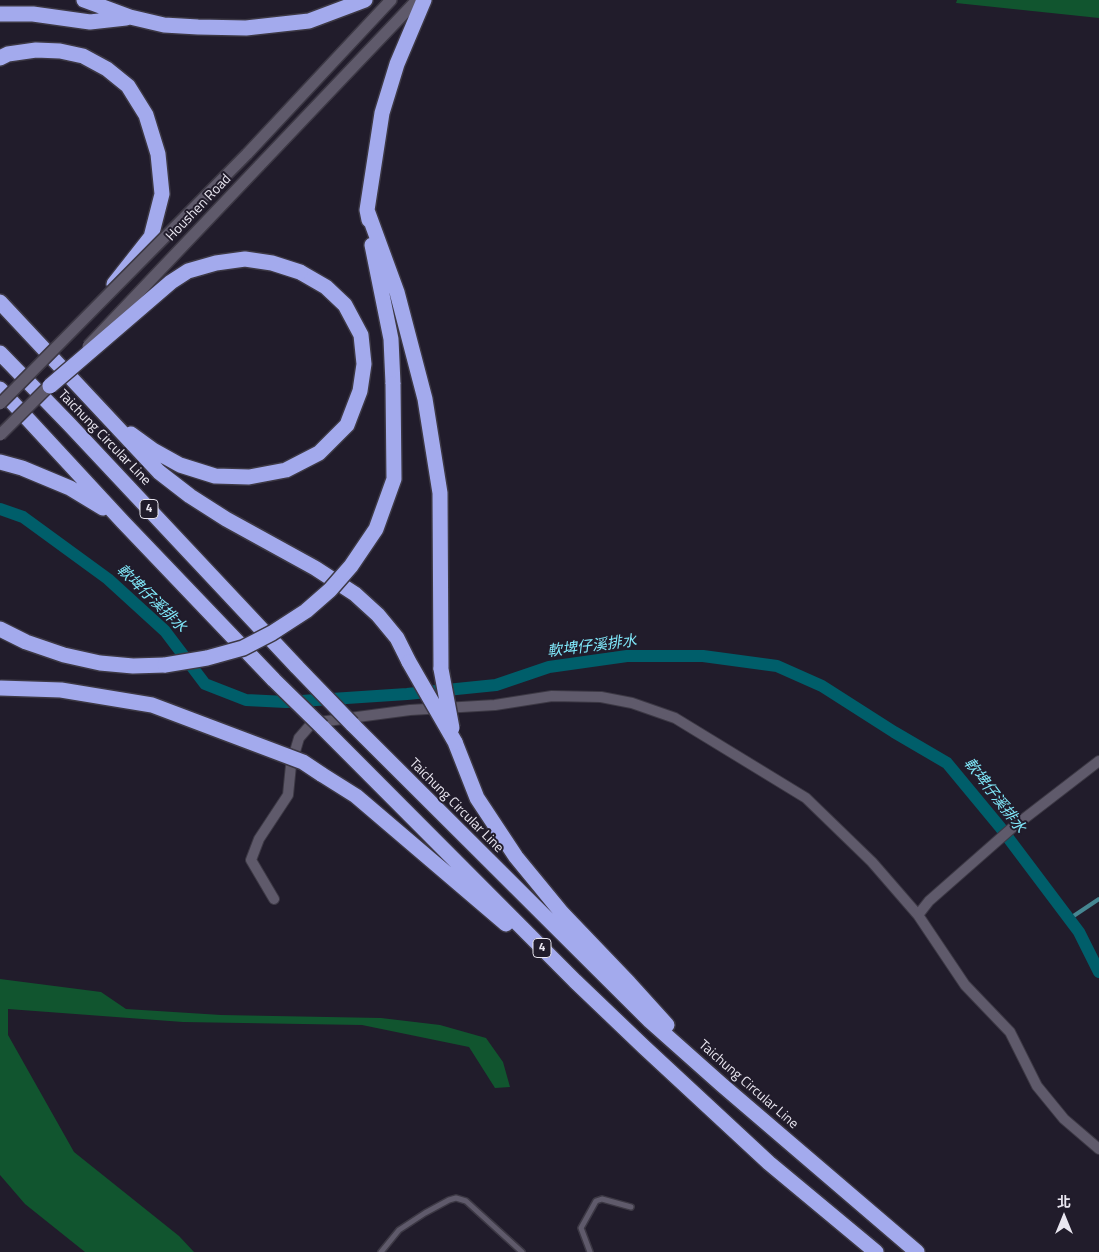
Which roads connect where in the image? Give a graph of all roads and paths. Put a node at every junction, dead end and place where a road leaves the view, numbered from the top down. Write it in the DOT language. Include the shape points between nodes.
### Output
graph roads {
  1 [pos="84,0"];
  2 [pos="365,0"];
  3 [pos="391,0"];
  4 [pos="417,0"];
  5 [pos="424,0"];
  6 [pos="0,14"];
  7 [pos="130,17"];
  8 [pos="0,58"];
  9 [pos="367,210"];
  10 [pos="0,302"];
  11 [pos="95,307"];
  12 [pos="0,353"];
  13 [pos="50,386"];
  14 [pos="0,389"];
  15 [pos="0,404"];
  16 [pos="105,414"];
  17 [pos="0,435"];
  18 [pos="0,462"];
  19 [pos="122,522"];
  20 [pos="0,628"];
  21 [pos="0,688"];
  22 [pos="455,742"];
  23 [pos="1099,761"];
  24 [pos="274,899"];
  25 [pos="918,915"];
  26 [pos="575,981"];
  27 [pos="722,1085"];
  28 [pos="1099,1149"];
  29 [pos="631,1207"];
  30 [pos="381,1252"];
  31 [pos="522,1252"];
  32 [pos="590,1252"];
  33 [pos="876,1252"];
  34 [pos="917,1252"];
  1 -- 7 [label="highway"];
  2 -- 7 [label="highway" via="309,21 246,28 198,28"];
  3 -- 11 [label="street, Houshen Road, bridge" via="246,154"];
  4 -- 13 [label="street, Houshen Road, bridge"];
  5 -- 9 [label="highway" via="397,64 382,113"];
  6 -- 7 [label="highway" via="33,14 90,22"];
  8 -- 11 [label="highway, bridge" via="36,50 83,56 128,86 146,115 158,154 162,194 151,237"];
  9 -- 20 [label="highway, bridge" via="391,339 394,479 376,529 330,590 306,611 243,648 165,665 100,663 64,655 26,642"];
  9 -- 22 [label="highway, bridge" via="397,292 425,399 436,465 440,493 442,669"];
  10 -- 16 [label="highway"];
  11 -- 15 [label="street, Houshen Road, bridge"];
  12 -- 27 [label="highway, Taichung Circular Line / 4, bridge" via="352,724 650,1021"];
  13 -- 16 [label="highway, bridge" via="171,282 188,272 216,263 244,259 300,272 326,287 345,305 361,335 364,364 360,391 347,424 319,453 286,470 249,477 215,476 180,465 153,450"];
  13 -- 17 [label="street, Houshen Road, bridge"];
  14 -- 19 [label="highway, 4"];
  16 -- 22 [label="highway, bridge" via="159,472 190,496 315,568 355,594 378,615 397,638"];
  18 -- 19 [label="highway" via="70,488"];
  19 -- 26 [label="highway, 4, bridge" via="274,680"];
  21 -- 26 [label="highway, bridge" via="61,690 152,705 303,762 356,796"];
  22 -- 27 [label="highway" via="477,798 516,857 562,913"];
  23 -- 25 [label="street" via="986,850"];
  24 -- 25 [label="street" via="251,860 259,839 288,795 291,765 299,738 312,724 410,710 495,705 552,696 632,703 675,718 806,798 872,862"];
  25 -- 28 [label="street" via="965,985 1010,1032 1038,1086 1064,1119"];
  26 -- 33 [label="highway, 4" via="769,1164"];
  27 -- 34 [label="highway, Taichung Circular Line / 4"];
  29 -- 32 [label="lane" via="602,1199 596,1201 581,1228"];
  30 -- 31 [label="lane" via="399,1230 456,1198 466,1201"];
}
